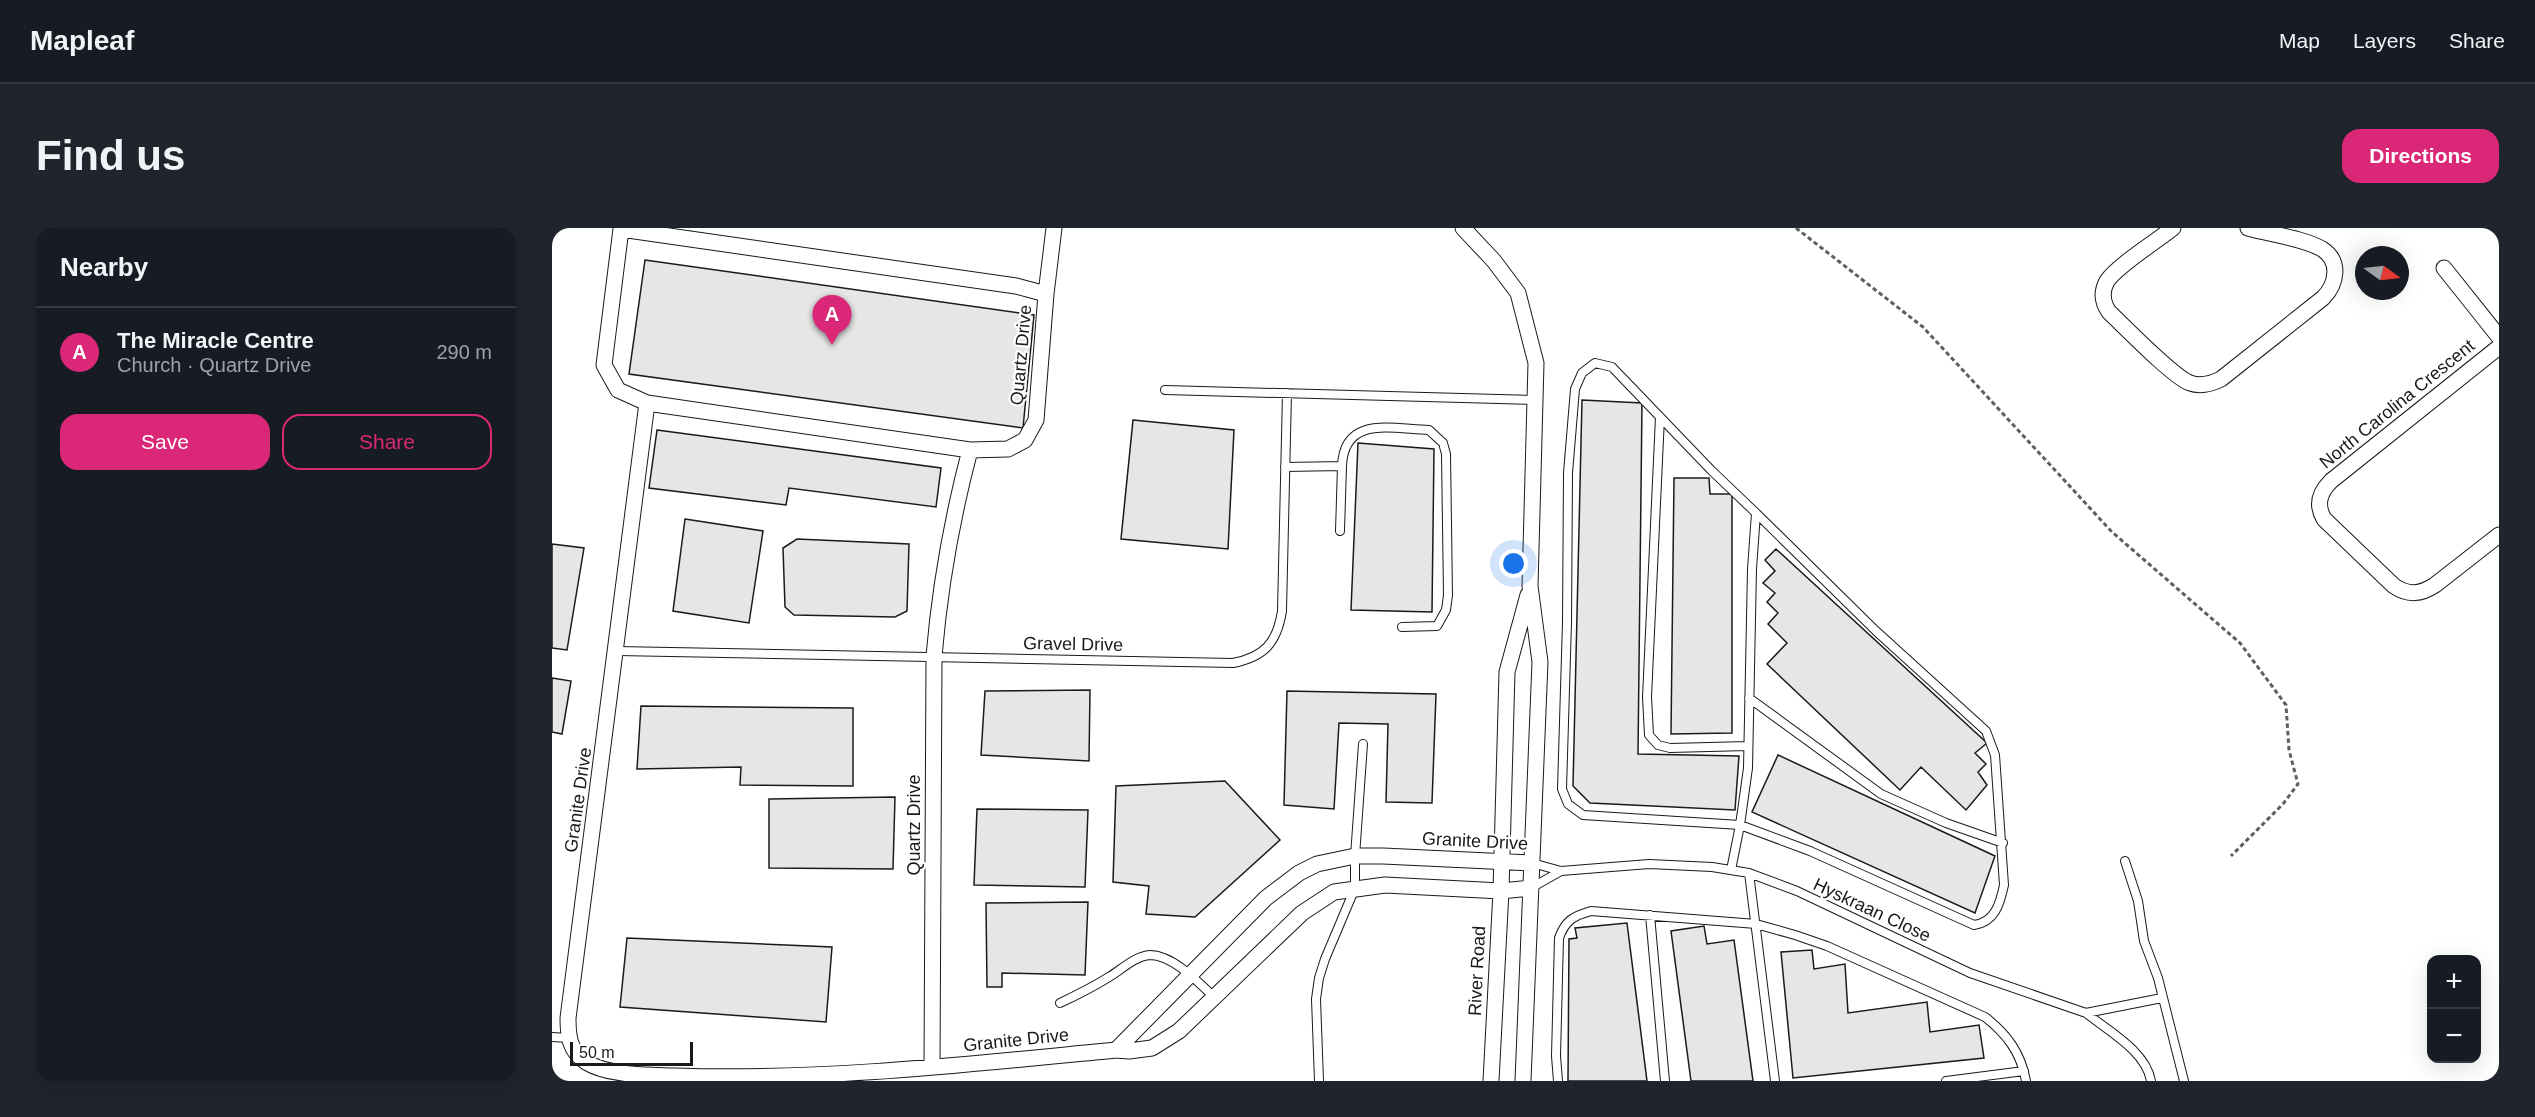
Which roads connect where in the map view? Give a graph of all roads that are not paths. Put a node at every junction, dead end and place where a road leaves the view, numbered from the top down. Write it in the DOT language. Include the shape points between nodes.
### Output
graph roads {
  1 [pos="621,228"];
  2 [pos="1054,228"];
  3 [pos="1463,228"];
  4 [pos="2173,228"];
  5 [pos="2248,228"];
  6 [pos="2444,268"];
  7 [pos="1046,294"];
  8 [pos="2499,337"];
  9 [pos="2499,348"];
  10 [pos="1165,390"];
  11 [pos="1287,393"];
  12 [pos="1534,400"];
  13 [pos="647,403"];
  14 [pos="1660,417"];
  15 [pos="970,450"];
  16 [pos="1342,466"];
  17 [pos="1286,467"];
  18 [pos="1756,513"];
  19 [pos="1340,531"];
  20 [pos="2499,535"];
  21 [pos="1530,586"];
  22 [pos="1402,627"];
  23 [pos="617,651"];
  24 [pos="934,656"];
  25 [pos="1749,698"];
  26 [pos="1363,744"];
  27 [pos="1748,746"];
  28 [pos="1740,825"];
  29 [pos="2003,843"];
  30 [pos="1355,856"];
  31 [pos="2125,861"];
  32 [pos="1500,862"];
  33 [pos="1532,862"];
  34 [pos="1731,870"];
  35 [pos="1561,871"];
  36 [pos="1749,873"];
  37 [pos="1355,888"];
  38 [pos="1532,888"];
  39 [pos="1501,891"];
  40 [pos="1650,915"];
  41 [pos="1756,924"];
  42 [pos="1190,975"];
  43 [pos="1215,998"];
  44 [pos="2162,998"];
  45 [pos="1060,1003"];
  46 [pos="2086,1013"];
  47 [pos="552,1037"];
  48 [pos="568,1038"];
  49 [pos="1116,1050"];
  50 [pos="932,1067"];
  51 [pos="2024,1071"];
  52 [pos="633,1077"];
  53 [pos="1319,1081"];
  54 [pos="1491,1081"];
  55 [pos="1523,1081"];
  56 [pos="1558,1081"];
  57 [pos="1665,1081"];
  58 [pos="1775,1081"];
  59 [pos="1946,1081"];
  60 [pos="2026,1081"];
  61 [pos="2151,1081"];
  62 [pos="2184,1081"];
  1 -- 7 [label="street, Quartz Drive" via="1016,286"];
  1 -- 13 [label="street, Quartz Drive" via="604,365 618,390"];
  2 -- 7 [label="street"];
  3 -- 12 [label="street" via="1518,293 1536,363"];
  4 -- 5 [label="street" via="2112,276 2103,300 2109,312 2181,379 2197,385 2221,379 2323,298 2335,282 2334,266 2323,249"];
  6 -- 8 [label="street"];
  7 -- 15 [label="street, Quartz Drive" via="1036,420 1025,440 1008,449"];
  9 -- 20 [label="street, North Carolina Crescent" via="2331,481 2319,500 2324,519 2405,592 2425,591 2435,585"];
  10 -- 11 [label="lane"];
  11 -- 12 [label="lane"];
  11 -- 17 [label="lane, Gravel Drive"];
  12 -- 21 [label="street"];
  13 -- 15 [label="street"];
  13 -- 23 [label="street, Granite Drive"];
  14 -- 18 [label="lane"];
  14 -- 27 [label="lane" via="1647,697 1649,735 1658,745 1670,748"];
  14 -- 28 [label="lane" via="1612,367 1595,363 1582,373 1575,389 1568,474 1562,789 1568,804 1583,815"];
  15 -- 24 [label="street, Quartz Drive" via="939,596"];
  16 -- 17 [label="lane"];
  16 -- 19 [label="lane"];
  16 -- 22 [label="lane" via="1347,442 1356,432 1367,428 1429,430 1443,443 1447,477 1446,610 1437,626"];
  17 -- 24 [label="lane, Gravel Drive" via="1280,621 1271,641 1252,659 1233,663"];
  18 -- 25 [label="lane"];
  18 -- 29 [label="lane" via="1876,631 1986,731 1995,755"];
  21 -- 32 [label="street, River Road" via="1508,672"];
  21 -- 33 [label="street" via="1540,662"];
  23 -- 24 [label="lane, Gravel Drive"];
  23 -- 48 [label="street, Granite Drive"];
  24 -- 50 [label="street, Quartz Drive"];
  25 -- 27 [label="lane"];
  25 -- 29 [label="lane" via="1881,795"];
  26 -- 30 [label="lane"];
  27 -- 28 [label="lane"];
  28 -- 29 [label="lane" via="1810,851 1974,925 1991,918 2001,900"];
  28 -- 34 [label="lane"];
  30 -- 32 [label="street, Granite Drive"];
  30 -- 37 [label="lane"];
  30 -- 42 [label="street, Granite Drive" via="1317,864 1299,873 1266,898"];
  31 -- 44 [label="lane"];
  32 -- 33 [label="street, Granite Drive"];
  32 -- 39 [label="street, River Road"];
  33 -- 35 [label="lane, Granite Drive"];
  33 -- 38 [label="street"];
  34 -- 35 [label="lane, Hyskraan Close" via="1649,864"];
  34 -- 36 [label="lane, Hyskraan Close"];
  35 -- 38 [label="lane, Granite Drive"];
  36 -- 41 [label="lane"];
  36 -- 46 [label="lane, Hyskraan Close" via="1797,891 1970,973"];
  37 -- 39 [label="street, Granite Drive" via="1385,885"];
  37 -- 43 [label="street, Granite Drive" via="1334,892 1310,907"];
  37 -- 53 [label="lane" via="1319,978"];
  38 -- 39 [label="street, Granite Drive"];
  38 -- 55 [label="street"];
  39 -- 54 [label="street, River Road"];
  40 -- 41 [label="lane"];
  40 -- 56 [label="lane" via="1591,911 1573,916 1564,925 1559,938"];
  40 -- 57 [label="lane"];
  41 -- 51 [label="lane" via="1827,946 1984,1017 2014,1046"];
  41 -- 58 [label="lane"];
  42 -- 43 [label="lane"];
  42 -- 45 [label="lane" via="1148,955"];
  42 -- 49 [label="street, Granite Drive"];
  43 -- 49 [label="street, Granite Drive" via="1179,1031 1152,1048"];
  44 -- 46 [label="lane"];
  44 -- 62 [label="lane"];
  46 -- 61 [label="lane" via="2139,1057 2148,1068"];
  47 -- 48 [label="lane"];
  48 -- 52 [label="street, Granite Drive" via="586,1062"];
  49 -- 50 [label="street, Granite Drive"];
  50 -- 52 [label="street, Granite Drive" via="778,1079"];
  51 -- 59 [label="lane"];
  51 -- 60 [label="lane"];
}
